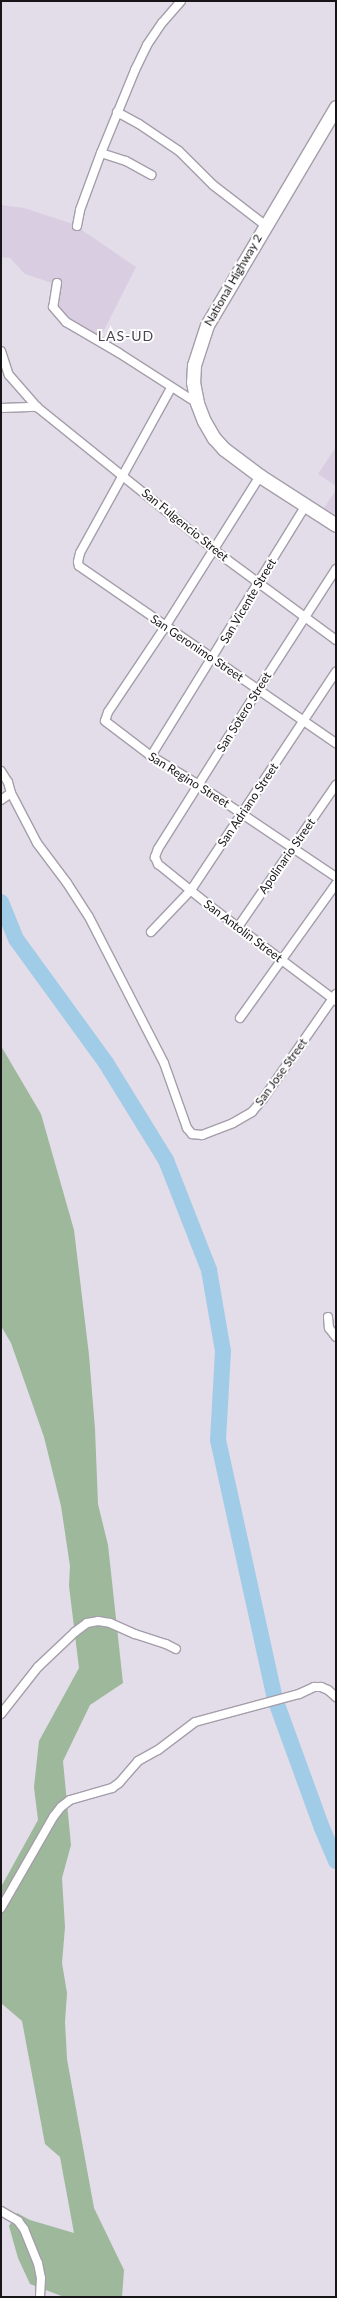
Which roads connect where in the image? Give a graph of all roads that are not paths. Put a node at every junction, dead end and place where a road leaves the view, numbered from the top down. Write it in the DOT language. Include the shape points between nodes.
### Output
graph roads {
  1 [pos="181,1"];
  2 [pos="336,107"];
  3 [pos="117,112"];
  4 [pos="101,153"];
  5 [pos="151,175"];
  6 [pos="265,225"];
  7 [pos="77,226"];
  8 [pos="57,283"];
  9 [pos="1,351"];
  10 [pos="172,388"];
  11 [pos="197,403"];
  12 [pos="37,407"];
  13 [pos="1,408"];
  14 [pos="125,476"];
  15 [pos="260,476"];
  16 [pos="306,505"];
  17 [pos="336,525"];
  18 [pos="214,550"];
  19 [pos="336,569"];
  20 [pos="259,582"];
  21 [pos="306,617"];
  22 [pos="165,627"];
  23 [pos="336,640"];
  24 [pos="212,658"];
  25 [pos="336,672"];
  26 [pos="258,690"];
  27 [pos="304,721"];
  28 [pos="336,743"];
  29 [pos="151,756"];
  30 [pos="1,771"];
  31 [pos="199,785"];
  32 [pos="336,785"];
  33 [pos="12,793"];
  34 [pos="1,800"];
  35 [pos="242,814"];
  36 [pos="293,847"];
  37 [pos="155,857"];
  38 [pos="336,877"];
  39 [pos="336,884"];
  40 [pos="191,890"];
  41 [pos="238,927"];
  42 [pos="151,932"];
  43 [pos="283,960"];
  44 [pos="335,998"];
  45 [pos="240,1018"];
  46 [pos="328,1317"];
  47 [pos="336,1336"];
  48 [pos="176,1649"];
  49 [pos="336,1698"];
  50 [pos="1,1714"];
  51 [pos="1,1908"];
  52 [pos="1,2211"];
  53 [pos="40,2297"];
  1 -- 3 [label="street" via="147,45"];
  2 -- 6 [label="highway, National Highway 2"];
  3 -- 4 [label="street"];
  3 -- 6 [label="street" via="140,124 179,151 213,185"];
  4 -- 5 [label="street" via="126,161"];
  4 -- 7 [label="street" via="80,210"];
  6 -- 11 [label="highway, National Highway 2" via="206,324 194,365 193,382"];
  8 -- 10 [label="street" via="53,307 56,313 66,322"];
  9 -- 12 [label="street, San Fulgencio Street" via="9,375"];
  10 -- 11 [label="street"];
  10 -- 14 [label="street"];
  11 -- 15 [label="highway, National Highway 2" via="214,438 236,459"];
  12 -- 13 [label="street"];
  12 -- 14 [label="street, San Fulgencio Street"];
  14 -- 18 [label="street, San Fulgencio Street"];
  14 -- 22 [label="street, San Geronimo Street" via="80,554 79,566"];
  15 -- 16 [label="highway, National Highway 2"];
  15 -- 18 [label="street"];
  16 -- 17 [label="highway, National Highway 2"];
  16 -- 20 [label="street, San Vicente Street"];
  18 -- 20 [label="street, San Fulgencio Street"];
  18 -- 22 [label="street"];
  19 -- 21 [label="street, San Sotero Street"];
  20 -- 21 [label="street, San Fulgencio Street"];
  20 -- 24 [label="street, San Vicente Street"];
  21 -- 23 [label="street, San Fulgencio Street"];
  21 -- 26 [label="street, San Sotero Street"];
  22 -- 24 [label="street, San Geronimo Street"];
  22 -- 29 [label="street, San Regino Street" via="108,712 105,721"];
  24 -- 26 [label="street, San Geronimo Street"];
  24 -- 29 [label="street, San Vicente Street"];
  25 -- 27 [label="street, San Adriano Street"];
  26 -- 27 [label="street, San Geronimo Street"];
  26 -- 31 [label="street, San Sotero Street"];
  27 -- 28 [label="street, San Geronimo Street"];
  27 -- 35 [label="street, San Adriano Street"];
  29 -- 31 [label="street, San Regino Street"];
  30 -- 33 [label="street"];
  31 -- 35 [label="street, San Regino Street"];
  31 -- 37 [label="street, San Sotero Street"];
  32 -- 36 [label="street, Apolinario Street"];
  33 -- 34 [label="street"];
  33 -- 44 [label="street, San Jose Street" via="37,843 89,918 164,1063 189,1131 202,1135 233,1123 252,1112"];
  35 -- 36 [label="street, San Regino Street"];
  35 -- 40 [label="street, San Adriano Street"];
  36 -- 38 [label="street, San Regino Street"];
  36 -- 41 [label="street, Apolinario Street"];
  37 -- 40 [label="street, San Antolin Street" via="158,864"];
  39 -- 43 [label="street"];
  40 -- 41 [label="street, San Antolin Street"];
  40 -- 42 [label="street, San Adriano Street"];
  41 -- 43 [label="street, San Antolin Street"];
  43 -- 44 [label="street, San Antolin Street"];
  43 -- 45 [label="street"];
  46 -- 47 [label="street" via="329,1328"];
  48 -- 50 [label="street" via="110,1623 98,1620 87,1623 38,1667"];
  49 -- 51 [label="street" via="328,1690 314,1687 299,1694 195,1722 158,1750 138,1761 112,1788 70,1800 54,1816"];
  52 -- 53 [label="street" via="18,2221 24,2229 38,2263 41,2278"];
}
